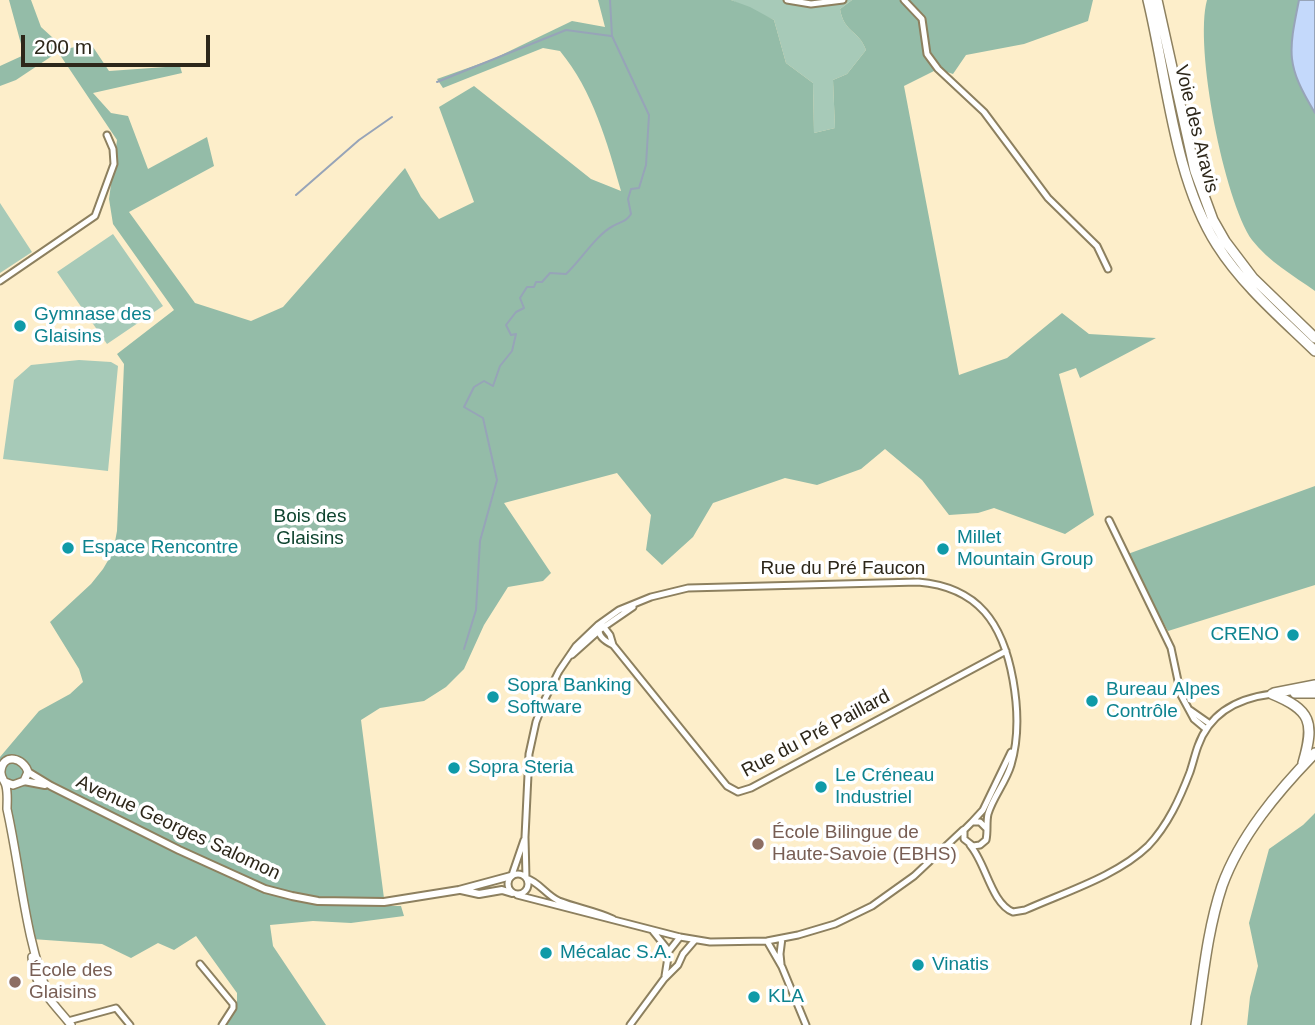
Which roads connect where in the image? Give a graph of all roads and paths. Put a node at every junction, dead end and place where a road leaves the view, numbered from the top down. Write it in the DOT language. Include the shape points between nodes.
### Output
graph roads {
  1 [pos="787,0"];
  2 [pos="843,0"];
  3 [pos="904,0"];
  4 [pos="1148,0"];
  5 [pos="1157,0"];
  6 [pos="107,135"];
  7 [pos="1108,269"];
  8 [pos="0,281"];
  9 [pos="1315,338"];
  10 [pos="1315,351"];
  11 [pos="1109,520"];
  12 [pos="600,628"];
  13 [pos="1006,651"];
  14 [pos="1315,685"];
  15 [pos="1315,692"];
  16 [pos="1272,694"];
  17 [pos="1208,727"];
  18 [pos="1014,746"];
  19 [pos="0,754"];
  20 [pos="1315,754"];
  21 [pos="9,760"];
  22 [pos="1315,762"];
  23 [pos="1,765"];
  24 [pos="1300,769"];
  25 [pos="28,772"];
  26 [pos="2,779"];
  27 [pos="21,783"];
  28 [pos="51,786"];
  29 [pos="1273,804"];
  30 [pos="972,822"];
  31 [pos="10,824"];
  32 [pos="986,828"];
  33 [pos="964,830"];
  34 [pos="525,837"];
  35 [pos="968,843"];
  36 [pos="983,843"];
  37 [pos="948,844"];
  38 [pos="982,863"];
  39 [pos="512,876"];
  40 [pos="526,878"];
  41 [pos="460,890"];
  42 [pos="515,894"];
  43 [pos="613,919"];
  44 [pos="652,930"];
  45 [pos="681,937"];
  46 [pos="782,938"];
  47 [pos="695,940"];
  48 [pos="767,941"];
  49 [pos="669,951"];
  50 [pos="683,954"];
  51 [pos="200,964"];
  52 [pos="782,967"];
  53 [pos="664,979"];
  54 [pos="70,1023"];
  55 [pos="130,1025"];
  56 [pos="222,1025"];
  57 [pos="630,1025"];
  58 [pos="806,1025"];
  59 [pos="1196,1025"];
  1 -- 2 [label="street" via="811,4"];
  3 -- 7 [label="street" via="922,19 926,54 984,112 1048,198 1097,246"];
  4 -- 10 [label="highway, Voie des Aravis" via="1182,158 1204,221 1240,275"];
  5 -- 9 [label="highway, Voie des Aravis" via="1195,171 1213,220 1253,278"];
  6 -- 8 [label="street" via="114,163 95,216"];
  11 -- 17 [label="street" via="1171,648 1187,708"];
  12 -- 13 [label="street, Rue du Pré Faucon" via="638,602 706,586 928,583 978,604 995,623"];
  12 -- 13 [label="street, Rue du Pré Paillard" via="727,786 738,792"];
  12 -- 34 [label="street, Rue du Pré Faucon" via="567,660 547,693 529,754"];
  13 -- 18 [label="street, Rue du Pré Faucon" via="1017,712"];
  14 -- 16 [label="highway"];
  15 -- 16 [label="highway"];
  16 -- 17 [label="street" via="1234,703"];
  16 -- 24 [label="highway" via="1299,706 1311,722 1312,740"];
  17 -- 38 [label="street" via="1167,821 1147,846 1121,867 1017,912 1002,906"];
  18 -- 30 [label="street, Rue du Pré Faucon" via="983,810"];
  18 -- 32 [label="street, Rue du Pré Faucon" via="1011,766 988,812"];
  19 -- 21 [label="main road"];
  20 -- 24 [label="highway"];
  21 -- 23 [label="main road"];
  21 -- 25 [label="main road" via="20,760"];
  22 -- 29 [label="highway"];
  23 -- 26 [label="main road"];
  24 -- 29 [label="highway"];
  25 -- 27 [label="main road"];
  25 -- 28 [label="street, Avenue Georges Salomon"];
  26 -- 27 [label="main road"];
  26 -- 31 [label="main road"];
  27 -- 28 [label="street, Avenue Georges Salomon"];
  27 -- 31 [label="main road" via="12,797"];
  28 -- 41 [label="street, Avenue Georges Salomon" via="179,850 292,896 367,903"];
  29 -- 59 [label="highway" via="1245,841 1223,885 1209,938"];
  30 -- 32 [label="street"];
  30 -- 33 [label="street"];
  31 -- 54 [label="main road" via="35,976"];
  32 -- 36 [label="street"];
  33 -- 35 [label="street"];
  33 -- 37 [label="street"];
  34 -- 39 [label="street, Rue du Pré Faucon"];
  34 -- 40 [label="street, Rue du Pré Faucon"];
  35 -- 36 [label="street"];
  35 -- 37 [label="street"];
  35 -- 38 [label="street"];
  36 -- 38 [label="street"];
  37 -- 46 [label="street" via="901,887 872,905 835,923"];
  39 -- 40 [label="street"];
  39 -- 41 [label="street, Avenue Georges Salomon"];
  39 -- 42 [label="street" via="507,883"];
  40 -- 42 [label="street" via="527,890"];
  40 -- 43 [label="street" via="559,901"];
  41 -- 42 [label="street, Avenue Georges Salomon"];
  42 -- 43 [label="street"];
  43 -- 44 [label="street"];
  44 -- 45 [label="street"];
  44 -- 49 [label="street"];
  45 -- 47 [label="street"];
  45 -- 49 [label="street"];
  45 -- 50 [label="street"];
  46 -- 48 [label="street"];
  46 -- 52 [label="street"];
  47 -- 48 [label="street"];
  47 -- 50 [label="street"];
  48 -- 52 [label="street"];
  49 -- 53 [label="street"];
  50 -- 53 [label="street"];
  51 -- 56 [label="street" via="233,1004"];
  52 -- 58 [label="street"];
  53 -- 57 [label="street"];
  54 -- 55 [label="street" via="116,1007"];
}
